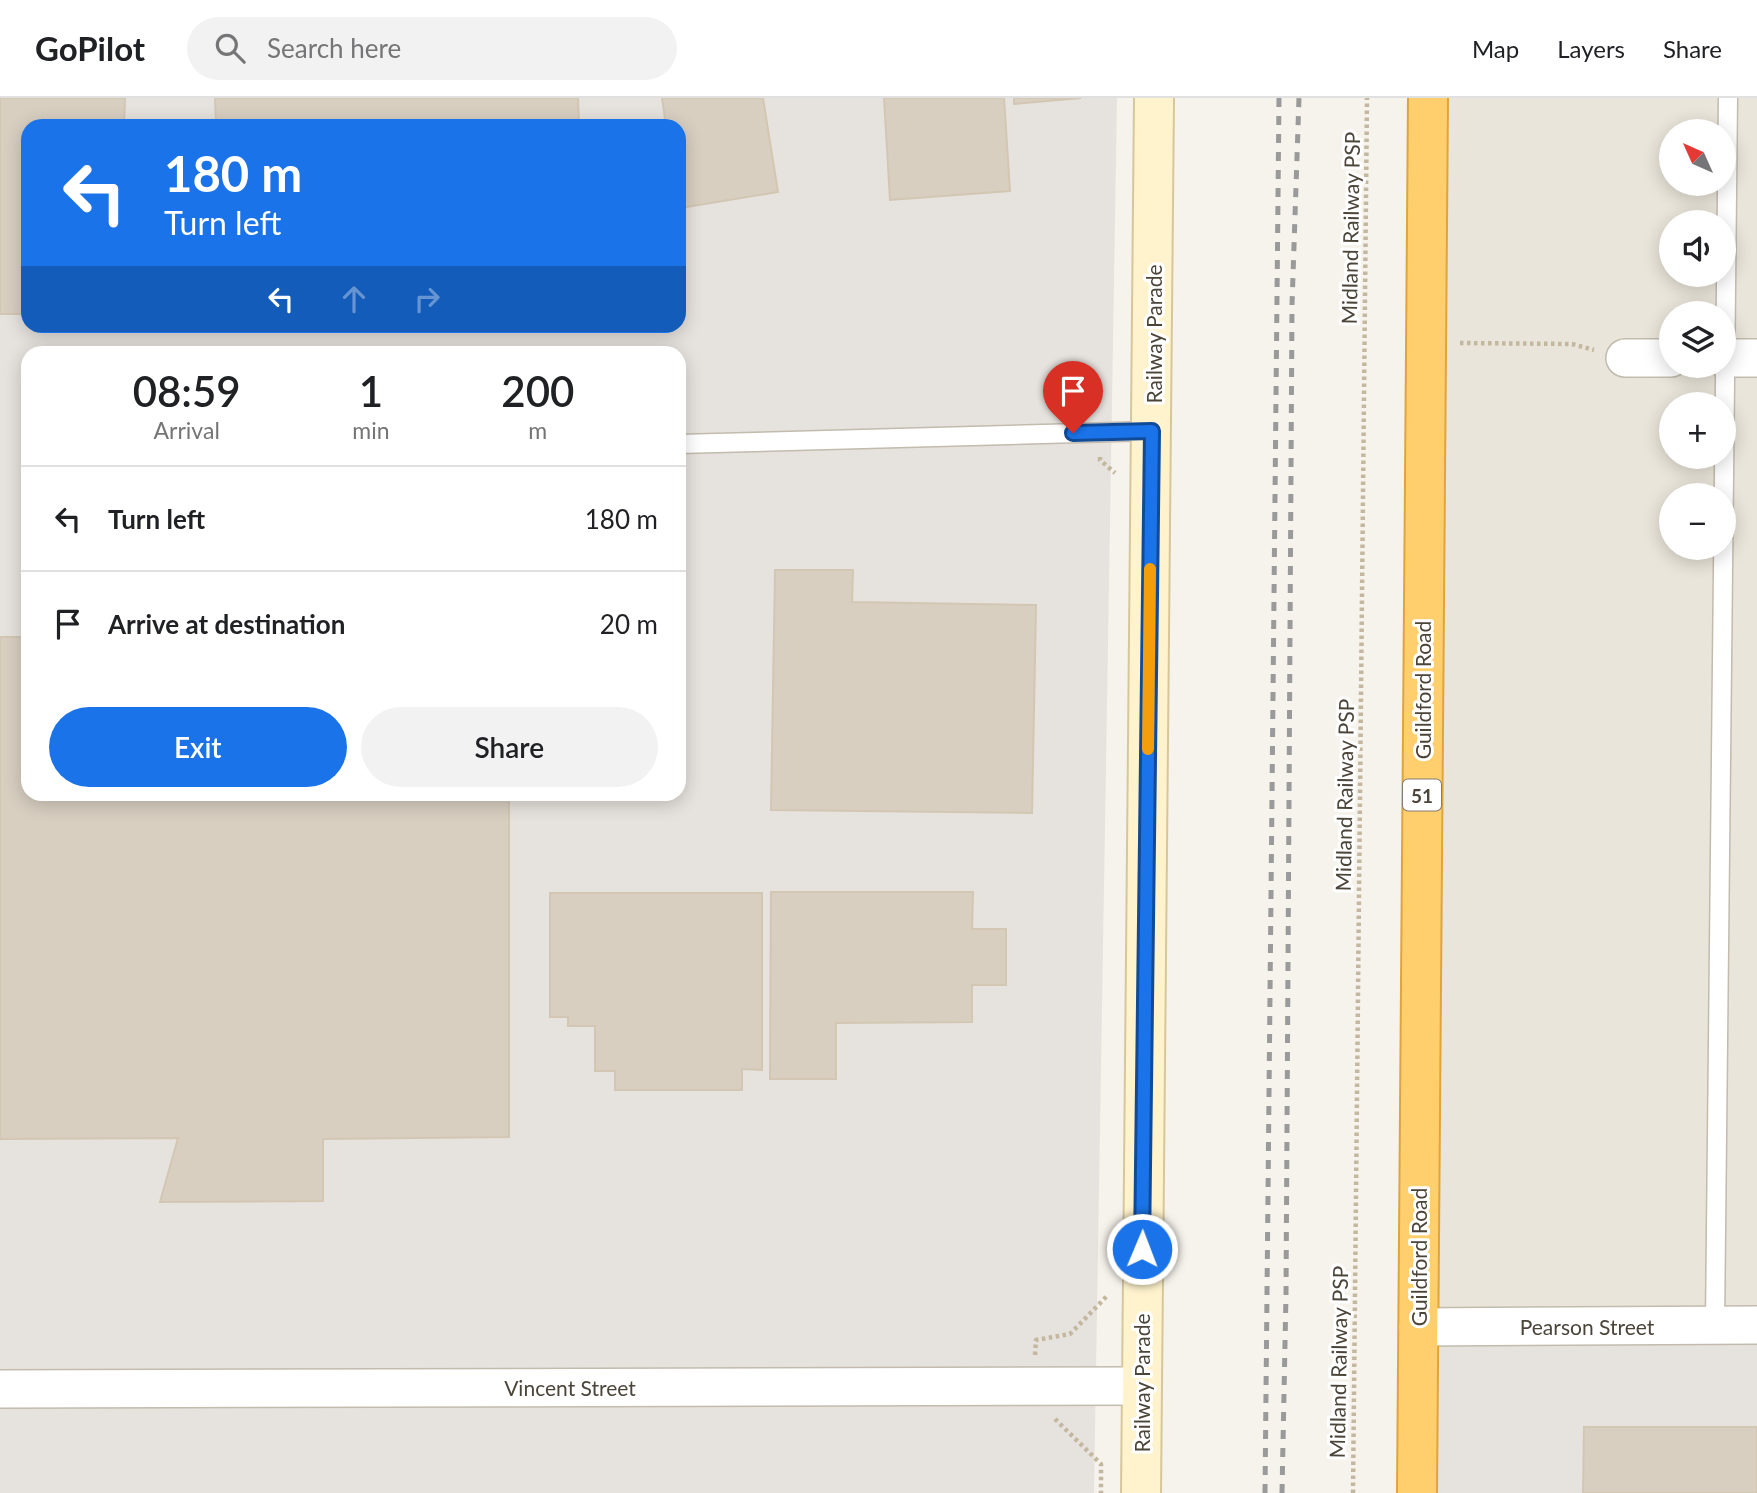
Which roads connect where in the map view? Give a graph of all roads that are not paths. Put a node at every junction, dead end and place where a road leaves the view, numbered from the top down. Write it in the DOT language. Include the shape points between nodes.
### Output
graph roads {
  1 [pos="1154,98"];
  2 [pos="1427,98"];
  3 [pos="1728,98"];
  4 [pos="1734,301"];
  5 [pos="1625,358"];
  6 [pos="1659,358"];
  7 [pos="1736,378"];
  8 [pos="1152,431"];
  9 [pos="686,443"];
  10 [pos="1715,1325"];
  11 [pos="1757,1325"];
  12 [pos="1418,1326"];
  13 [pos="1140,1385"];
  14 [pos="0,1389"];
  15 [pos="1140,1493"];
  16 [pos="1417,1493"];
  1 -- 8 [label="street, Railway Parade"];
  2 -- 12 [label="highway, Guildford Road / 51"];
  3 -- 4 [label="lane"];
  5 -- 6 [label="street"];
  7 -- 10 [label="lane"];
  8 -- 9 [label="lane"];
  8 -- 13 [label="street, Railway Parade"];
  10 -- 11 [label="street, Pearson Street"];
  10 -- 12 [label="street, Pearson Street"];
  12 -- 16 [label="highway, Guildford Road / 51"];
  13 -- 14 [label="street, Vincent Street"];
  13 -- 15 [label="street, Railway Parade"];
}
